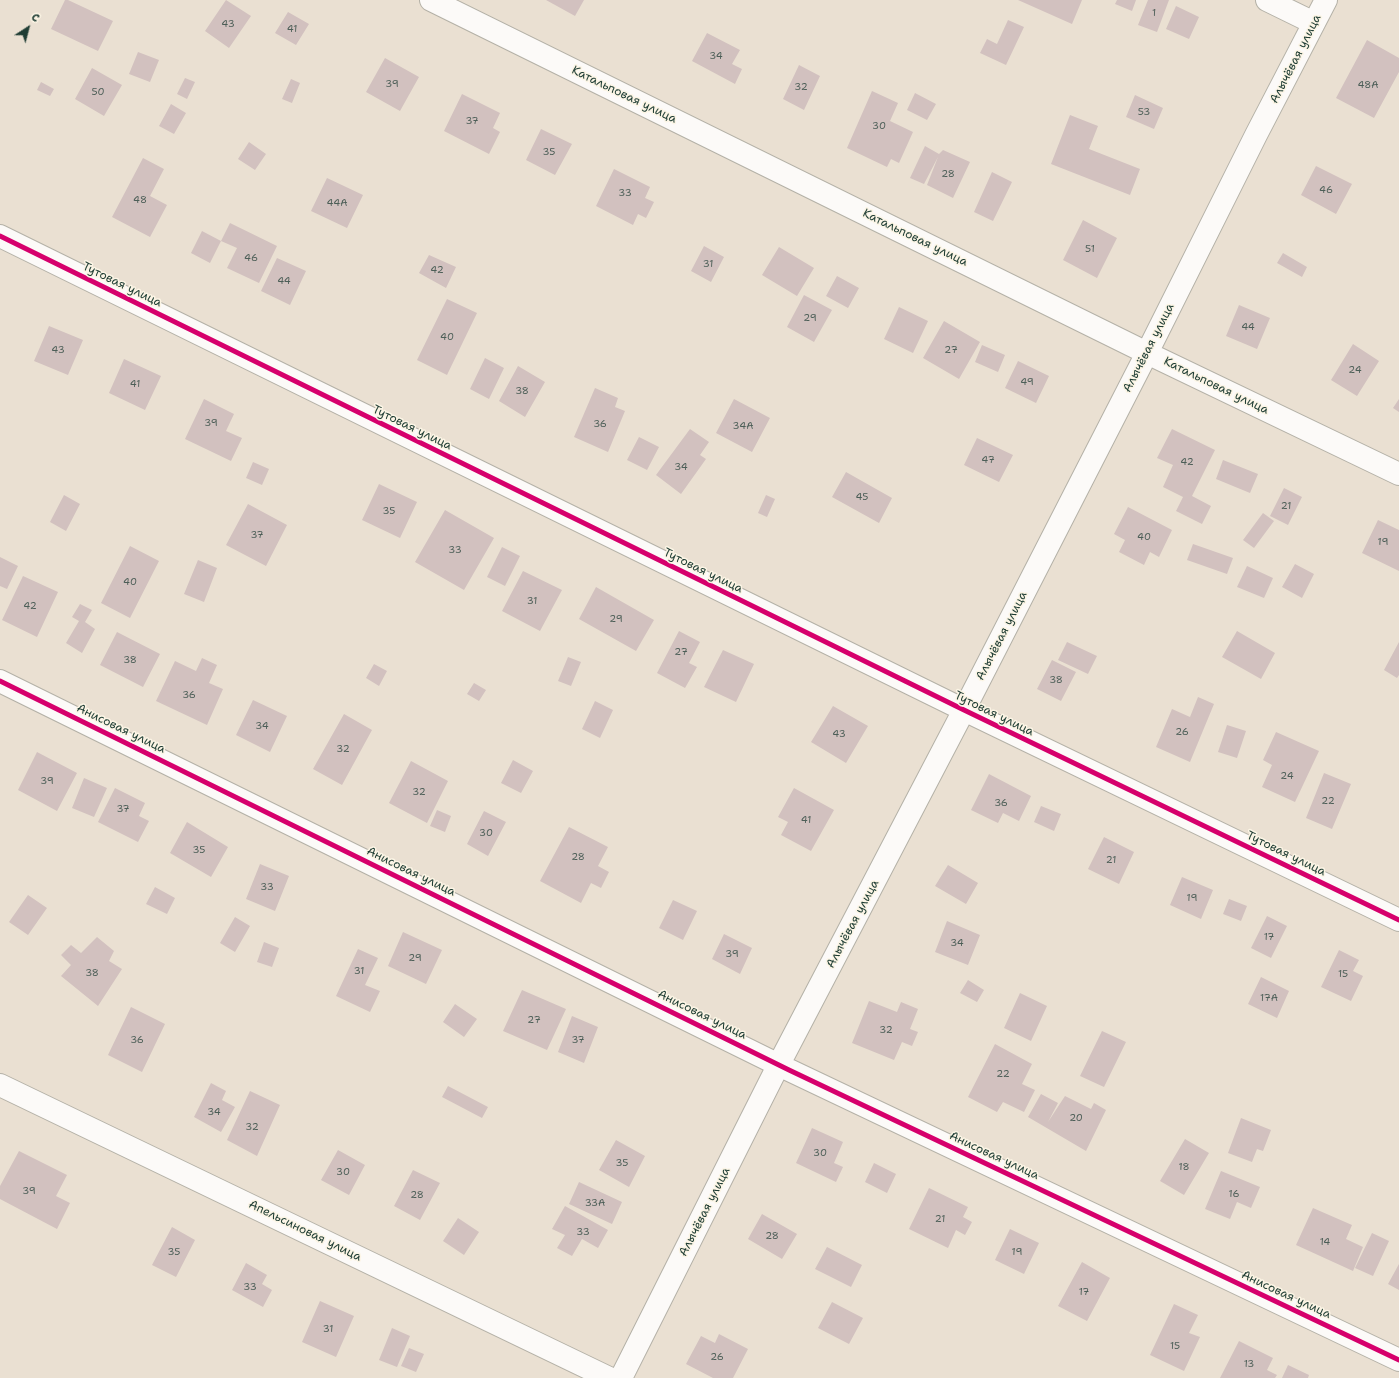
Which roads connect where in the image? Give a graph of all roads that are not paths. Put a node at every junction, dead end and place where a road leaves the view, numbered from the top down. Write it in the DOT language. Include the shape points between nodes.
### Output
graph roads {
  1 [pos="431,0"];
  2 [pos="1267,0"];
  3 [pos="1326,0"];
  4 [pos="1314,23"];
  5 [pos="0,236"];
  6 [pos="1147,353"];
  7 [pos="1399,474"];
  8 [pos="0,681"];
  9 [pos="964,710"];
  10 [pos="1399,920"];
  11 [pos="779,1064"];
  12 [pos="0,1085"];
  13 [pos="1399,1360"];
  14 [pos="609,1378"];
  15 [pos="621,1378"];
  1 -- 6 [label="street, Катальповая улица"];
  2 -- 4 [label="street"];
  3 -- 4 [label="street, Алычёвая улица"];
  4 -- 6 [label="street, Алычёвая улица"];
  5 -- 9 [label="street, Тутовая улица"];
  6 -- 7 [label="street, Катальповая улица"];
  6 -- 9 [label="street, Алычёвая улица"];
  8 -- 11 [label="street, Анисовая улица"];
  9 -- 10 [label="street, Тутовая улица"];
  9 -- 11 [label="street, Алычёвая улица"];
  11 -- 13 [label="street, Анисовая улица"];
  11 -- 15 [label="street, Алычёвая улица"];
  12 -- 14 [label="street, Апельсиновая улица"];
}
